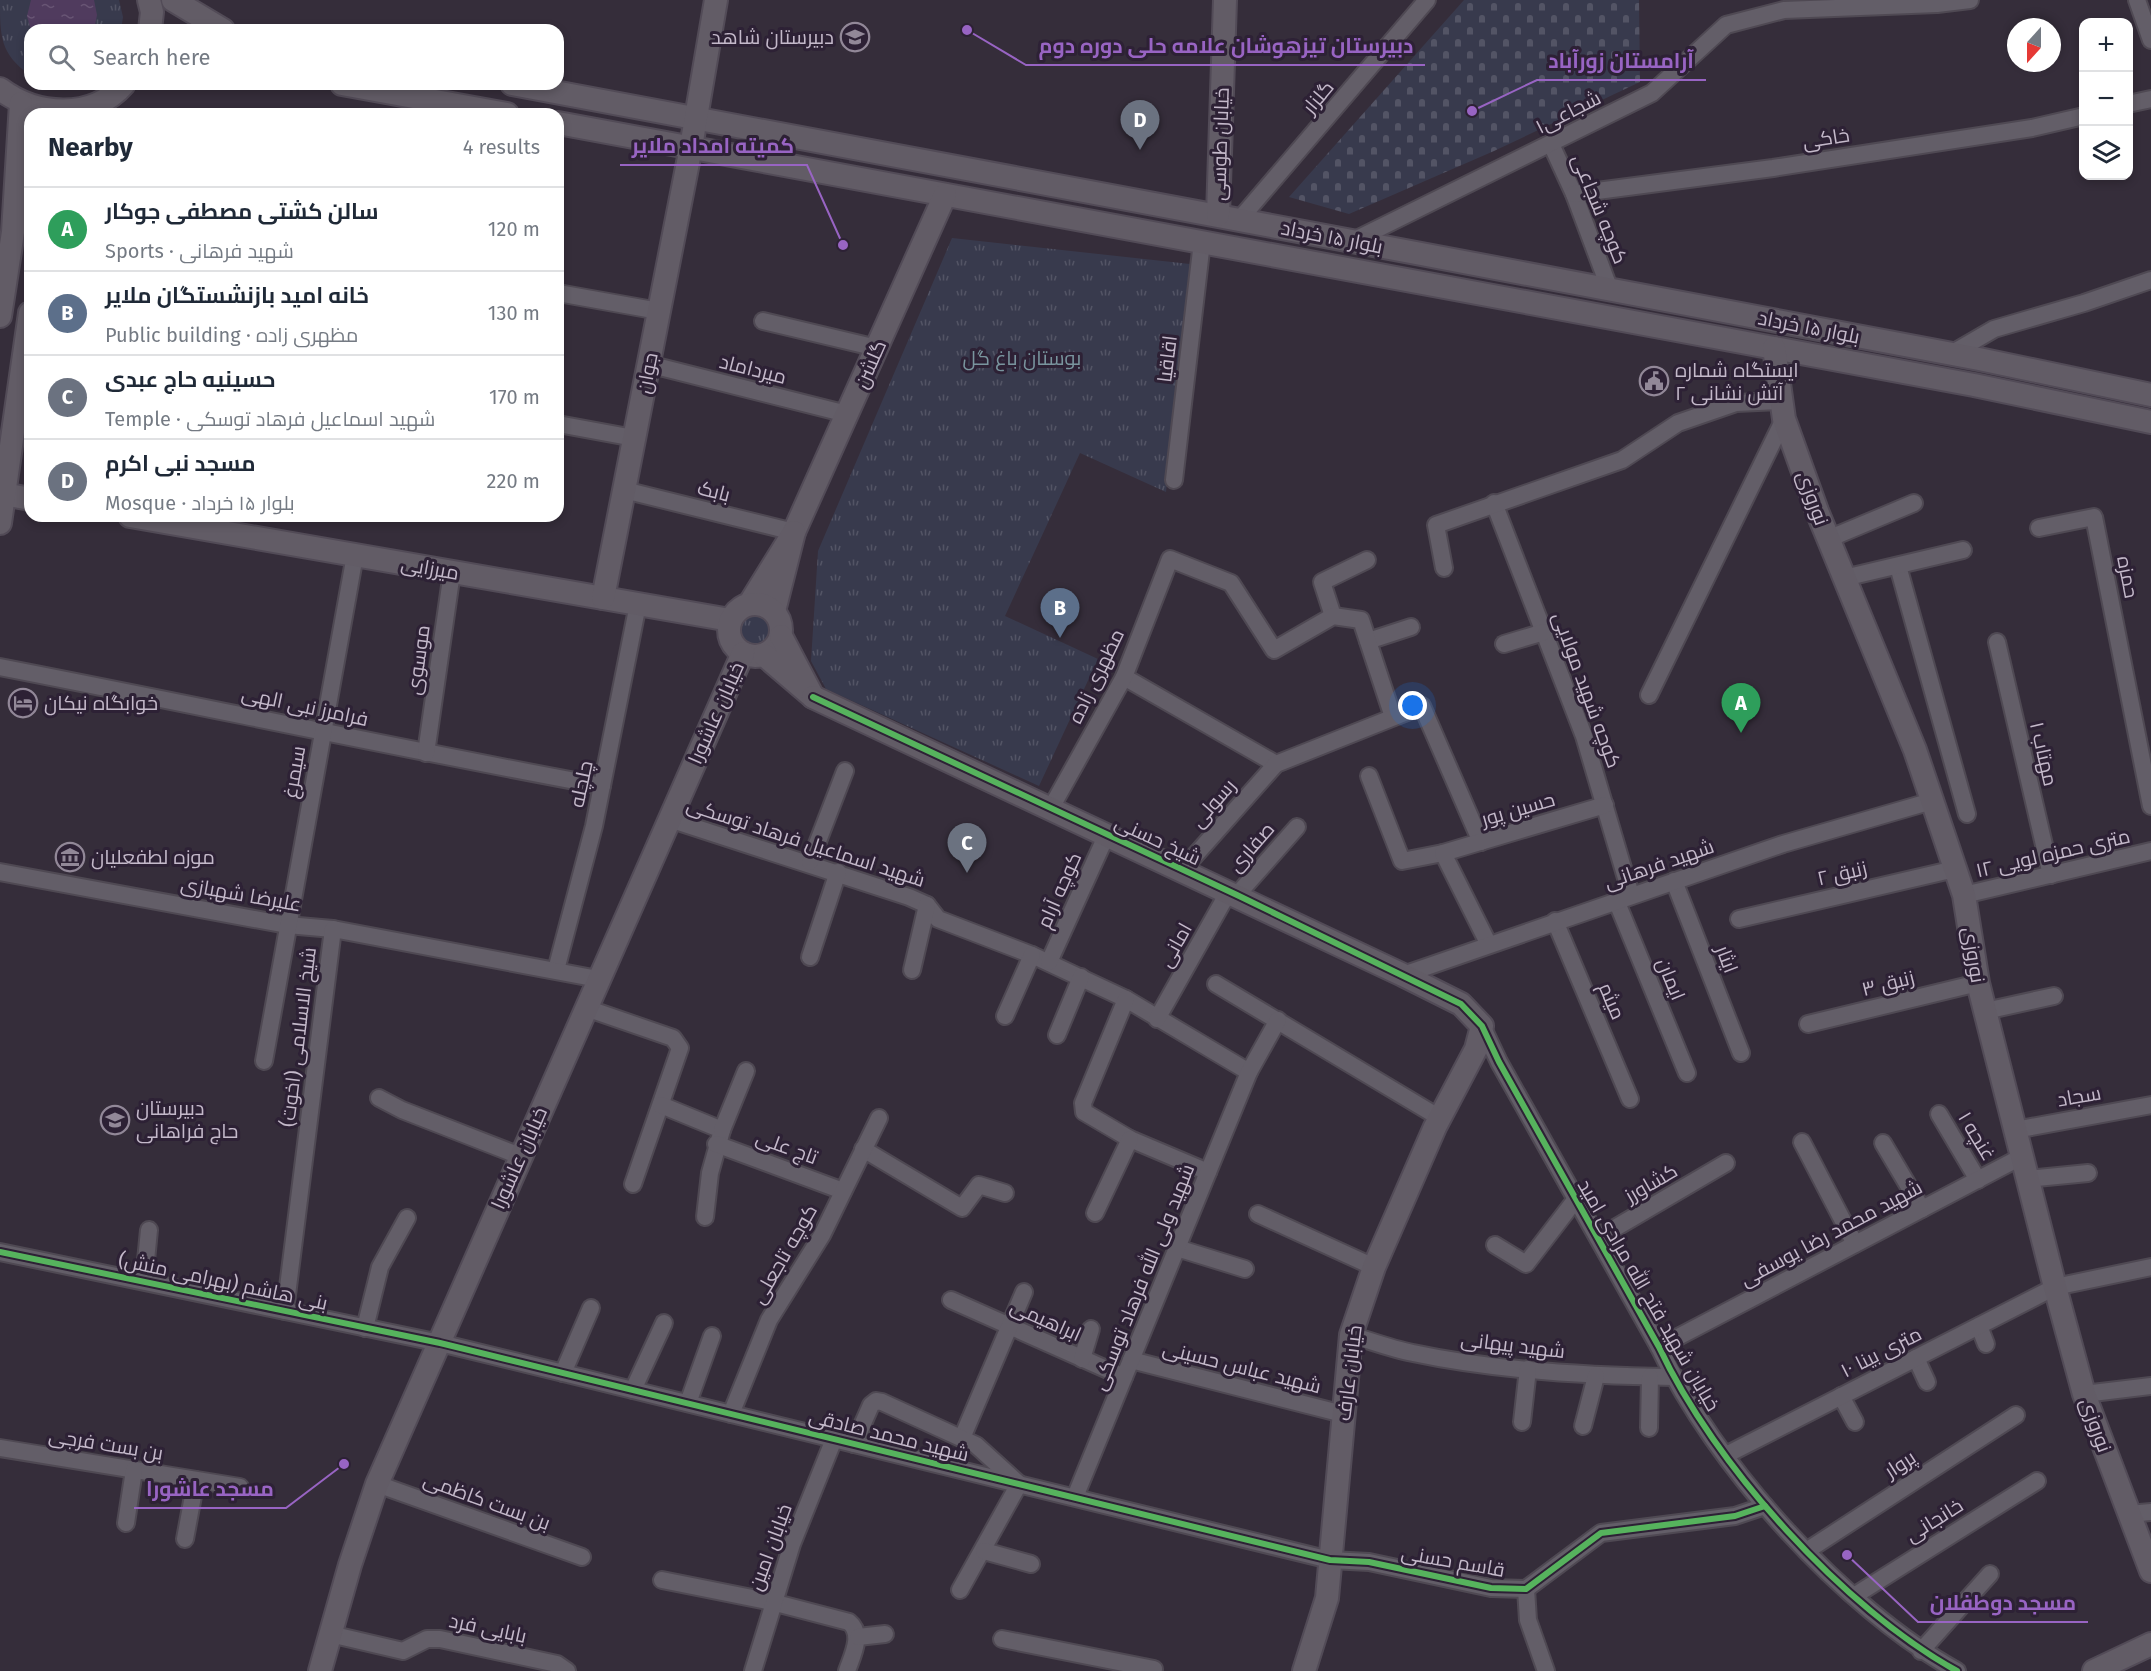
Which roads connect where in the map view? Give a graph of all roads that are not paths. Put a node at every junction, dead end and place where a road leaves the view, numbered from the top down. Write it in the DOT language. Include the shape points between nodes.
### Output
graph roads {
  1 [pos="149,0"];
  2 [pos="173,0"];
  3 [pos="716,0"];
  4 [pos="1225,0"];
  5 [pos="1427,0"];
  6 [pos="1970,0"];
  7 [pos="2137,0"];
  8 [pos="151,24"];
  9 [pos="213,24"];
  10 [pos="2151,40"];
  11 [pos="0,89"];
  12 [pos="117,90"];
  13 [pos="375,90"];
  14 [pos="545,90"];
  15 [pos="2151,99"];
  16 [pos="21,103"];
  17 [pos="2133,103"];
  18 [pos="45,108"];
  19 [pos="96,108"];
  20 [pos="474,108"];
  21 [pos="696,117"];
  22 [pos="2079,117"];
  23 [pos="564,124"];
  24 [pos="1551,144"];
  25 [pos="691,147"];
  26 [pos="1574,194"];
  27 [pos="945,195"];
  28 [pos="1229,217"];
  29 [pos="1353,241"];
  30 [pos="1202,242"];
  31 [pos="2151,280"];
  32 [pos="1610,290"];
  33 [pos="564,293"];
  34 [pos="1672,302"];
  35 [pos="659,311"];
  36 [pos="0,316"];
  37 [pos="763,321"];
  38 [pos="1668,328"];
  39 [pos="877,348"];
  40 [pos="1774,348"];
  41 [pos="1952,354"];
  42 [pos="24,356"];
  43 [pos="648,364"];
  44 [pos="2151,395"];
  45 [pos="1783,410"];
  46 [pos="847,414"];
  47 [pos="2151,422"];
  48 [pos="564,425"];
  49 [pos="634,438"];
  50 [pos="1174,480"];
  51 [pos="624,490"];
  52 [pos="4,494"];
  53 [pos="24,498"];
  54 [pos="1494,503"];
  55 [pos="1914,503"];
  56 [pos="165,522"];
  57 [pos="0,523"];
  58 [pos="2039,528"];
  59 [pos="794,532"];
  60 [pos="1828,540"];
  61 [pos="1963,550"];
  62 [pos="355,555"];
  63 [pos="1367,560"];
  64 [pos="1898,566"];
  65 [pos="1444,567"];
  66 [pos="452,572"];
  67 [pos="1844,578"];
  68 [pos="603,598"];
  69 [pos="750,603"];
  70 [pos="638,604"];
  71 [pos="774,611"];
  72 [pos="1333,616"];
  73 [pos="730,620"];
  74 [pos="1411,627"];
  75 [pos="1544,632"];
  76 [pos="781,636"];
  77 [pos="1368,641"];
  78 [pos="1997,642"];
  79 [pos="1504,644"];
  80 [pos="754,654"];
  81 [pos="0,667"];
  82 [pos="1124,677"];
  83 [pos="1649,694"];
  84 [pos="813,697"];
  85 [pos="1393,717"];
  86 [pos="323,730"];
  87 [pos="426,753"];
  88 [pos="1276,764"];
  89 [pos="845,771"];
  90 [pos="1369,776"];
  91 [pos="602,786"];
  92 [pos="1932,801"];
  93 [pos="1605,805"];
  94 [pos="2151,806"];
  95 [pos="1051,808"];
  96 [pos="1967,814"];
  97 [pos="669,819"];
  98 [pos="1297,827"];
  99 [pos="1107,834"];
  100 [pos="1481,842"];
  101 [pos="2151,851"];
  102 [pos="1443,853"];
  103 [pos="810,862"];
  104 [pos="1183,869"];
  105 [pos="1955,869"];
  106 [pos="0,872"];
  107 [pos="838,872"];
  108 [pos="2051,875"];
  109 [pos="1674,881"];
  110 [pos="1233,893"];
  111 [pos="1964,895"];
  112 [pos="1624,898"];
  113 [pos="927,905"];
  114 [pos="1739,919"];
  115 [pos="1555,921"];
  116 [pos="286,925"];
  117 [pos="333,929"];
  118 [pos="1488,943"];
  119 [pos="1032,955"];
  120 [pos="810,957"];
  121 [pos="1049,962"];
  122 [pos="556,970"];
  123 [pos="912,970"];
  124 [pos="1403,975"];
  125 [pos="1081,977"];
  126 [pos="598,979"];
  127 [pos="1978,982"];
  128 [pos="1216,984"];
  129 [pos="2055,996"];
  130 [pos="1126,999"];
  131 [pos="586,1008"];
  132 [pos="1984,1011"];
  133 [pos="1005,1016"];
  134 [pos="1157,1019"];
  135 [pos="1278,1020"];
  136 [pos="1808,1024"];
  137 [pos="1482,1026"];
  138 [pos="1057,1035"];
  139 [pos="1741,1053"];
  140 [pos="264,1061"];
  141 [pos="746,1071"];
  142 [pos="1249,1072"];
  143 [pos="1687,1073"];
  144 [pos="379,1098"];
  145 [pos="1630,1098"];
  146 [pos="661,1105"];
  147 [pos="2151,1105"];
  148 [pos="1939,1114"];
  149 [pos="879,1118"];
  150 [pos="1440,1118"];
  151 [pos="2015,1130"];
  152 [pos="719,1137"];
  153 [pos="1130,1139"];
  154 [pos="1802,1142"];
  155 [pos="1883,1143"];
  156 [pos="863,1149"];
  157 [pos="520,1156"];
  158 [pos="2021,1157"];
  159 [pos="1726,1163"];
  160 [pos="1208,1172"];
  161 [pos="2088,1173"];
  162 [pos="2027,1179"];
  163 [pos="1978,1180"];
  164 [pos="633,1184"];
  165 [pos="843,1191"];
  166 [pos="1005,1193"];
  167 [pos="1576,1199"];
  168 [pos="1922,1209"];
  169 [pos="1095,1213"];
  170 [pos="1258,1214"];
  171 [pos="705,1217"];
  172 [pos="407,1218"];
  173 [pos="149,1230"];
  174 [pos="1598,1238"];
  175 [pos="1856,1244"];
  176 [pos="1495,1245"];
  177 [pos="1177,1248"];
  178 [pos="0,1251"];
  179 [pos="1374,1267"];
  180 [pos="2151,1267"];
  181 [pos="1245,1269"];
  182 [pos="144,1281"];
  183 [pos="2055,1287"];
  184 [pos="1024,1292"];
  185 [pos="951,1300"];
  186 [pos="591,1308"];
  187 [pos="285,1311"];
  188 [pos="664,1323"];
  189 [pos="1008,1325"];
  190 [pos="1979,1326"];
  191 [pos="365,1328"];
  192 [pos="1091,1329"];
  193 [pos="1351,1335"];
  194 [pos="712,1336"];
  195 [pos="440,1343"];
  196 [pos="1986,1344"];
  197 [pos="1659,1347"];
  198 [pos="1916,1358"];
  199 [pos="1082,1359"];
  200 [pos="1131,1360"];
  201 [pos="1528,1369"];
  202 [pos="563,1373"];
  203 [pos="1596,1376"];
  204 [pos="1124,1377"];
  205 [pos="1650,1377"];
  206 [pos="1673,1377"];
  207 [pos="1928,1382"];
  208 [pos="2151,1386"];
  209 [pos="633,1390"];
  210 [pos="2084,1394"];
  211 [pos="1841,1396"];
  212 [pos="688,1403"];
  213 [pos="731,1414"];
  214 [pos="1343,1414"];
  215 [pos="2016,1415"];
  216 [pos="1522,1422"];
  217 [pos="1855,1422"];
  218 [pos="1583,1426"];
  219 [pos="1649,1428"];
  220 [pos="962,1438"];
  221 [pos="834,1439"];
  222 [pos="854,1443"];
  223 [pos="0,1448"];
  224 [pos="1726,1455"];
  225 [pos="134,1470"];
  226 [pos="196,1480"];
  227 [pos="2037,1481"];
  228 [pos="377,1484"];
  229 [pos="1019,1484"];
  230 [pos="240,1487"];
  231 [pos="1075,1497"];
  232 [pos="1765,1506"];
  233 [pos="2140,1513"];
  234 [pos="126,1522"];
  235 [pos="185,1539"];
  236 [pos="1808,1550"];
  237 [pos="984,1551"];
  238 [pos="582,1557"];
  239 [pos="1330,1560"];
  240 [pos="1031,1564"];
  241 [pos="2151,1571"];
  242 [pos="1990,1574"];
  243 [pos="662,1580"];
  244 [pos="1526,1589"];
  245 [pos="960,1590"];
  246 [pos="1854,1596"];
  247 [pos="772,1602"];
  248 [pos="330,1634"];
  249 [pos="885,1634"];
  250 [pos="858,1637"];
  251 [pos="1002,1639"];
  252 [pos="2151,1644"];
  253 [pos="1921,1651"];
  254 [pos="1101,1664"];
  255 [pos="1154,1670"];
  256 [pos="320,1671"];
  257 [pos="567,1671"];
  258 [pos="753,1671"];
  259 [pos="848,1671"];
  260 [pos="1304,1671"];
  261 [pos="1546,1671"];
  262 [pos="1957,1671"];
  263 [pos="2094,1671"];
  1 -- 8 [label="main road"];
  2 -- 9 [label="main road"];
  3 -- 21 [label="main road, جوان"];
  4 -- 28 [label="main road, خیابان طوسی"];
  5 -- 28 [label="street, گلزار"];
  6 -- 24 [label="street, شجاعی۱" via="1784,10 1726,25 1652,93"];
  7 -- 10 [label="street"];
  11 -- 16 [label="main road"];
  12 -- 19 [label="main road"];
  13 -- 20 [label="main road"];
  14 -- 21 [label="main road, بلوار ۱۵ خرداد"];
  15 -- 17 [label="street"];
  16 -- 18 [label="main road"];
  16 -- 36 [label="main road" via="12,232"];
  21 -- 25 [label="main road, جوان"];
  21 -- 28 [label="main road, بلوار ۱۵ خرداد"];
  22 -- 26 [label="street, خاکی" via="2020,130 1773,168"];
  23 -- 25 [label="main road, بلوار ۱۵ خرداد"];
  24 -- 26 [label="street, کوچه شجاعی"];
  24 -- 29 [label="street, شجاعی۱"];
  25 -- 27 [label="main road, بلوار ۱۵ خرداد"];
  25 -- 35 [label="main road, جوان"];
  26 -- 32 [label="street, کوچه شجاعی"];
  27 -- 30 [label="main road, بلوار ۱۵ خرداد"];
  27 -- 39 [label="main road, گلشن"];
  28 -- 29 [label="main road, بلوار ۱۵ خرداد"];
  29 -- 32 [label="main road, بلوار ۱۵ خرداد"];
  30 -- 38 [label="main road, بلوار ۱۵ خرداد"];
  30 -- 50 [label="street, اقاقیا"];
  31 -- 41 [label="street" via="1994,329"];
  32 -- 34 [label="main road, بلوار ۱۵ خرداد"];
  33 -- 35 [label="street"];
  34 -- 38 [label="main road"];
  34 -- 41 [label="main road, بلوار ۱۵ خرداد"];
  35 -- 43 [label="main road, جوان"];
  37 -- 39 [label="street"];
  38 -- 40 [label="main road, بلوار ۱۵ خرداد"];
  39 -- 46 [label="main road, گلشن"];
  40 -- 45 [label="main road, نوروزی"];
  40 -- 47 [label="main road, بلوار ۱۵ خرداد"];
  41 -- 44 [label="main road, بلوار ۱۵ خرداد"];
  42 -- 52 [label="main road"];
  43 -- 46 [label="street, میرداماد"];
  43 -- 49 [label="main road, جوان"];
  45 -- 54 [label="street" via="1736,403 1678,423 1622,460"];
  45 -- 60 [label="main road, نوروزی"];
  45 -- 83 [label="street"];
  46 -- 59 [label="main road, گلشن"];
  48 -- 49 [label="street"];
  49 -- 51 [label="main road, جوان"];
  51 -- 59 [label="street, بابک"];
  51 -- 68 [label="main road, جوان"];
  52 -- 53 [label="main road"];
  52 -- 57 [label="main road"];
  54 -- 65 [label="street" via="1436,525"];
  54 -- 75 [label="street, کوچه شهید مولایی"];
  55 -- 60 [label="street"];
  56 -- 62 [label="main road, میرزایی"];
  58 -- 94 [label="street, حمزه" via="2094,518"];
  59 -- 69 [label="main road"];
  59 -- 71 [label="main road"];
  60 -- 67 [label="main road, نوروزی"];
  61 -- 64 [label="street"];
  62 -- 66 [label="main road, میرزایی"];
  62 -- 86 [label="street, سیمرغ"];
  63 -- 72 [label="street" via="1322,582"];
  64 -- 67 [label="street"];
  64 -- 96 [label="street"];
  66 -- 68 [label="main road, میرزایی"];
  66 -- 87 [label="street, موسوی"];
  67 -- 92 [label="main road, نوروزی"];
  68 -- 70 [label="main road, میرزایی"];
  69 -- 71 [label="main road" via="763,604"];
  69 -- 73 [label="main road"];
  70 -- 73 [label="main road, میرزایی"];
  70 -- 91 [label="street, چلچله"];
  71 -- 76 [label="main road" via="782,627"];
  72 -- 77 [label="street" via="1361,620"];
  72 -- 82 [label="street, مظهری زاده" via="1274,650 1232,583 1170,559"];
  73 -- 80 [label="main road" via="729,635 737,649"];
  74 -- 77 [label="street"];
  75 -- 79 [label="street"];
  75 -- 93 [label="street, کوچه شهید مولایی" via="1584,736"];
  76 -- 80 [label="main road" via="772,650"];
  76 -- 84 [label="main road"];
  77 -- 85 [label="street"];
  78 -- 108 [label="street, مهتاب ۱"];
  80 -- 84 [label="main road, شیخ حسنی"];
  80 -- 97 [label="main road, خیابان عاشورا"];
  81 -- 86 [label="street, فرامرز نبی الهی"];
  82 -- 88 [label="street"];
  82 -- 95 [label="street, مظهری زاده"];
  84 -- 95 [label="main road, شیخ حسنی"];
  85 -- 88 [label="street"];
  85 -- 100 [label="street" via="1422,706"];
  86 -- 87 [label="street, فرامرز نبی الهی"];
  86 -- 116 [label="street, سیمرغ"];
  87 -- 91 [label="street, فرامرز نبی الهی"];
  88 -- 104 [label="street, رسولی"];
  89 -- 103 [label="street"];
  90 -- 102 [label="street, حسین پور" via="1402,861"];
  91 -- 122 [label="street, چلچله"];
  92 -- 105 [label="main road, نوروزی"];
  92 -- 109 [label="street, شهید فرهانی" via="1782,844"];
  93 -- 100 [label="street, حسین پور"];
  93 -- 112 [label="street, کوچه شهید مولایی"];
  95 -- 99 [label="main road, شیخ حسنی"];
  97 -- 103 [label="street, شهید اسماعیل فرهاد توسکی"];
  97 -- 126 [label="main road, خیابان عاشورا"];
  98 -- 110 [label="street, صفاری"];
  99 -- 104 [label="main road, شیخ حسنی"];
  99 -- 121 [label="street, کوچه آرام"];
  100 -- 102 [label="street, حسین پور"];
  101 -- 108 [label="street, ۱۲ متری حمزه لویی"];
  102 -- 118 [label="street"];
  103 -- 107 [label="street, شهید اسماعیل فرهاد توسکی"];
  104 -- 110 [label="main road, شیخ حسنی"];
  105 -- 111 [label="main road, نوروزی"];
  105 -- 114 [label="street, زنبق ۲"];
  106 -- 116 [label="street, علیرضا شهبازی"];
  107 -- 113 [label="street, شهید اسماعیل فرهاد توسکی"];
  107 -- 120 [label="street"];
  108 -- 111 [label="street, ۱۲ متری حمزه لویی"];
  109 -- 112 [label="street, شهید فرهانی"];
  109 -- 139 [label="street, ایثار"];
  110 -- 124 [label="main road, شیخ حسنی"];
  110 -- 134 [label="street, امانی"];
  111 -- 127 [label="main road, نوروزی"];
  112 -- 115 [label="street, شهید فرهانی"];
  112 -- 143 [label="street, ایمان"];
  113 -- 119 [label="street, شهید اسماعیل فرهاد توسکی" via="938,919"];
  113 -- 123 [label="street"];
  115 -- 118 [label="street, شهید فرهانی"];
  115 -- 145 [label="street, میثم"];
  116 -- 117 [label="street, علیرضا شهبازی"];
  116 -- 140 [label="street, سیمرغ"];
  117 -- 122 [label="street, شیخ الاسلامی (اخوت)"];
  117 -- 187 [label="street, شیخ الاسلامی (اخوت)"];
  118 -- 124 [label="street, شهید فرهانی"];
  119 -- 121 [label="street, شهید اسماعیل فرهاد توسکی"];
  119 -- 133 [label="street"];
  121 -- 125 [label="street, شهید اسماعیل فرهاد توسکی"];
  122 -- 126 [label="street, شیخ الاسلامی (اخوت)"];
  124 -- 137 [label="main road, شیخ حسنی" via="1461,1004"];
  125 -- 130 [label="street, شهید اسماعیل فرهاد توسکی"];
  125 -- 138 [label="street"];
  126 -- 131 [label="main road, خیابان عاشورا"];
  127 -- 132 [label="main road, نوروزی"];
  127 -- 136 [label="street, زنبق ۳"];
  128 -- 135 [label="street"];
  129 -- 132 [label="street"];
  130 -- 134 [label="street, شهید اسماعیل فرهاد توسکی"];
  130 -- 153 [label="street" via="1083,1103 1084,1112 1090,1117"];
  131 -- 146 [label="street" via="679,1043"];
  131 -- 157 [label="main road, خیابان عاشورا"];
  132 -- 151 [label="main road, نوروزی"];
  134 -- 142 [label="street, شهید اسماعیل فرهاد توسکی"];
  135 -- 142 [label="street"];
  135 -- 150 [label="street"];
  137 -- 150 [label="main road, خیابان عارف" via="1476,1048"];
  137 -- 167 [label="street, خیابان شهید فتح الله مرادی امید"];
  141 -- 152 [label="street"];
  142 -- 160 [label="street, شهید ولی الله فرهاد توسکی"];
  144 -- 157 [label="street"];
  146 -- 152 [label="street, تاج علی"];
  146 -- 164 [label="street"];
  147 -- 151 [label="street, سجاد"];
  148 -- 163 [label="street, غنچه ۱"];
  149 -- 156 [label="street, کوچه تاجعلی"];
  150 -- 179 [label="main road, خیابان عارف"];
  151 -- 158 [label="main road, نوروزی"];
  152 -- 165 [label="street, تاج علی"];
  152 -- 171 [label="street"];
  153 -- 160 [label="street"];
  153 -- 169 [label="street"];
  154 -- 175 [label="street"];
  155 -- 168 [label="street"];
  156 -- 165 [label="street, کوچه تاجعلی"];
  156 -- 166 [label="street" via="962,1208 979,1185"];
  157 -- 195 [label="main road, خیابان عاشورا"];
  158 -- 162 [label="main road, نوروزی"];
  158 -- 163 [label="street, شهید محمد رضا یوسفی"];
  159 -- 174 [label="street, کشاورز"];
  160 -- 177 [label="street, شهید ولی الله فرهاد توسکی"];
  161 -- 162 [label="street"];
  162 -- 183 [label="main road, نوروزی"];
  163 -- 168 [label="street, شهید محمد رضا یوسفی"];
  165 -- 213 [label="street, کوچه تاجعلی" via="822,1236 769,1320"];
  167 -- 174 [label="street, خیابان شهید فتح الله مرادی امید"];
  167 -- 176 [label="street" via="1526,1264"];
  168 -- 175 [label="street, شهید محمد رضا یوسفی"];
  170 -- 179 [label="street"];
  172 -- 191 [label="street" via="380,1267"];
  173 -- 182 [label="street"];
  174 -- 197 [label="street, خیابان شهید فتح الله مرادی امید"];
  175 -- 197 [label="street, شهید محمد رضا یوسفی"];
  177 -- 181 [label="street"];
  177 -- 200 [label="street, شهید ولی الله فرهاد توسکی"];
  178 -- 182 [label="street, بنی هاشم (بهرامی منش)"];
  179 -- 193 [label="main road, خیابان عارف"];
  180 -- 183 [label="street, ۱۰ متری بینا"];
  182 -- 187 [label="street, بنی هاشم (بهرامی منش)"];
  183 -- 190 [label="street, ۱۰ متری بینا"];
  183 -- 210 [label="main road, نوروزی"];
  184 -- 189 [label="street"];
  185 -- 189 [label="street, ابراهیمی"];
  186 -- 202 [label="street"];
  187 -- 191 [label="street, بنی هاشم (بهرامی منش)"];
  188 -- 209 [label="street"];
  189 -- 199 [label="street, ابراهیمی"];
  189 -- 220 [label="street"];
  190 -- 196 [label="street"];
  190 -- 198 [label="street, ۱۰ متری بینا"];
  191 -- 195 [label="street, بنی هاشم (بهرامی منش)"];
  192 -- 199 [label="street"];
  193 -- 201 [label="street, شهید پیهانی" via="1412,1353"];
  193 -- 214 [label="main road, خیابان عارف"];
  194 -- 212 [label="street"];
  195 -- 202 [label="street, شهید محمد صادقی"];
  195 -- 228 [label="main road, خیابان عاشورا"];
  197 -- 206 [label="street, خیابان شهید فتح الله مرادی امید"];
  198 -- 207 [label="street"];
  198 -- 211 [label="street, ۱۰ متری بینا"];
  199 -- 204 [label="street, ابراهیمی"];
  200 -- 204 [label="street, شهید ولی الله فرهاد توسکی"];
  200 -- 214 [label="street, شهید عباس حسینی"];
  201 -- 203 [label="street, شهید پیهانی"];
  201 -- 216 [label="street"];
  202 -- 209 [label="street, شهید محمد صادقی"];
  203 -- 205 [label="street, شهید پیهانی"];
  203 -- 218 [label="street"];
  204 -- 231 [label="street, شهید ولی الله فرهاد توسکی"];
  205 -- 206 [label="street, شهید پیهانی"];
  205 -- 219 [label="street"];
  206 -- 224 [label="street, خیابان شهید فتح الله مرادی امید"];
  208 -- 210 [label="street"];
  209 -- 212 [label="street, شهید محمد صادقی"];
  210 -- 233 [label="main road, نوروزی"];
  211 -- 217 [label="street"];
  211 -- 224 [label="street, ۱۰ متری بینا"];
  212 -- 213 [label="street, شهید محمد صادقی"];
  213 -- 221 [label="street, شهید محمد صادقی"];
  214 -- 239 [label="main road, خیابان عارف"];
  215 -- 236 [label="street, پروار"];
  220 -- 222 [label="street" via="876,1401"];
  220 -- 229 [label="street" via="984,1450"];
  221 -- 222 [label="street, شهید محمد صادقی"];
  221 -- 247 [label="street, خیابان امین"];
  222 -- 229 [label="street, شهید محمد صادقی"];
  223 -- 225 [label="street, بن بست فرجی"];
  224 -- 232 [label="street, خیابان شهید فتح الله مرادی امید"];
  225 -- 226 [label="street, بن بست فرجی"];
  225 -- 234 [label="street"];
  226 -- 230 [label="street, بن بست فرجی"];
  226 -- 235 [label="street"];
  227 -- 246 [label="street, خانجانی"];
  228 -- 238 [label="street, بن بست کاظمی"];
  228 -- 248 [label="main road, خیابان عاشورا"];
  229 -- 231 [label="street, شهید محمد صادقی"];
  229 -- 237 [label="street"];
  231 -- 239 [label="street, شهید محمد صادقی"];
  232 -- 236 [label="street, خیابان شهید فتح الله مرادی امید"];
  232 -- 244 [label="street, قاسم حسنی" via="1735,1516 1601,1533"];
  233 -- 241 [label="main road, نوروزی"];
  236 -- 246 [label="street, خیابان شهید فتح الله مرادی امید"];
  237 -- 240 [label="street"];
  237 -- 245 [label="street"];
  239 -- 244 [label="street, قاسم حسنی" via="1369,1562 1491,1588"];
  239 -- 260 [label="main road, خیابان عارف" via="1328,1598"];
  242 -- 253 [label="street"];
  243 -- 247 [label="street"];
  244 -- 261 [label="street" via="1528,1620"];
  246 -- 253 [label="street, خیابان شهید فتح الله مرادی امید"];
  247 -- 250 [label="street" via="849,1622 855,1626"];
  247 -- 258 [label="street, خیابان امین"];
  248 -- 256 [label="main road, خیابان عاشورا"];
  248 -- 257 [label="street, بابایی فرد" via="403,1651 427,1640 440,1639 557,1664"];
  249 -- 250 [label="street"];
  250 -- 259 [label="street"];
  251 -- 254 [label="street"];
  252 -- 263 [label="main road"];
  253 -- 262 [label="street, خیابان شهید فتح الله مرادی امید"];
  254 -- 255 [label="street"];
}
